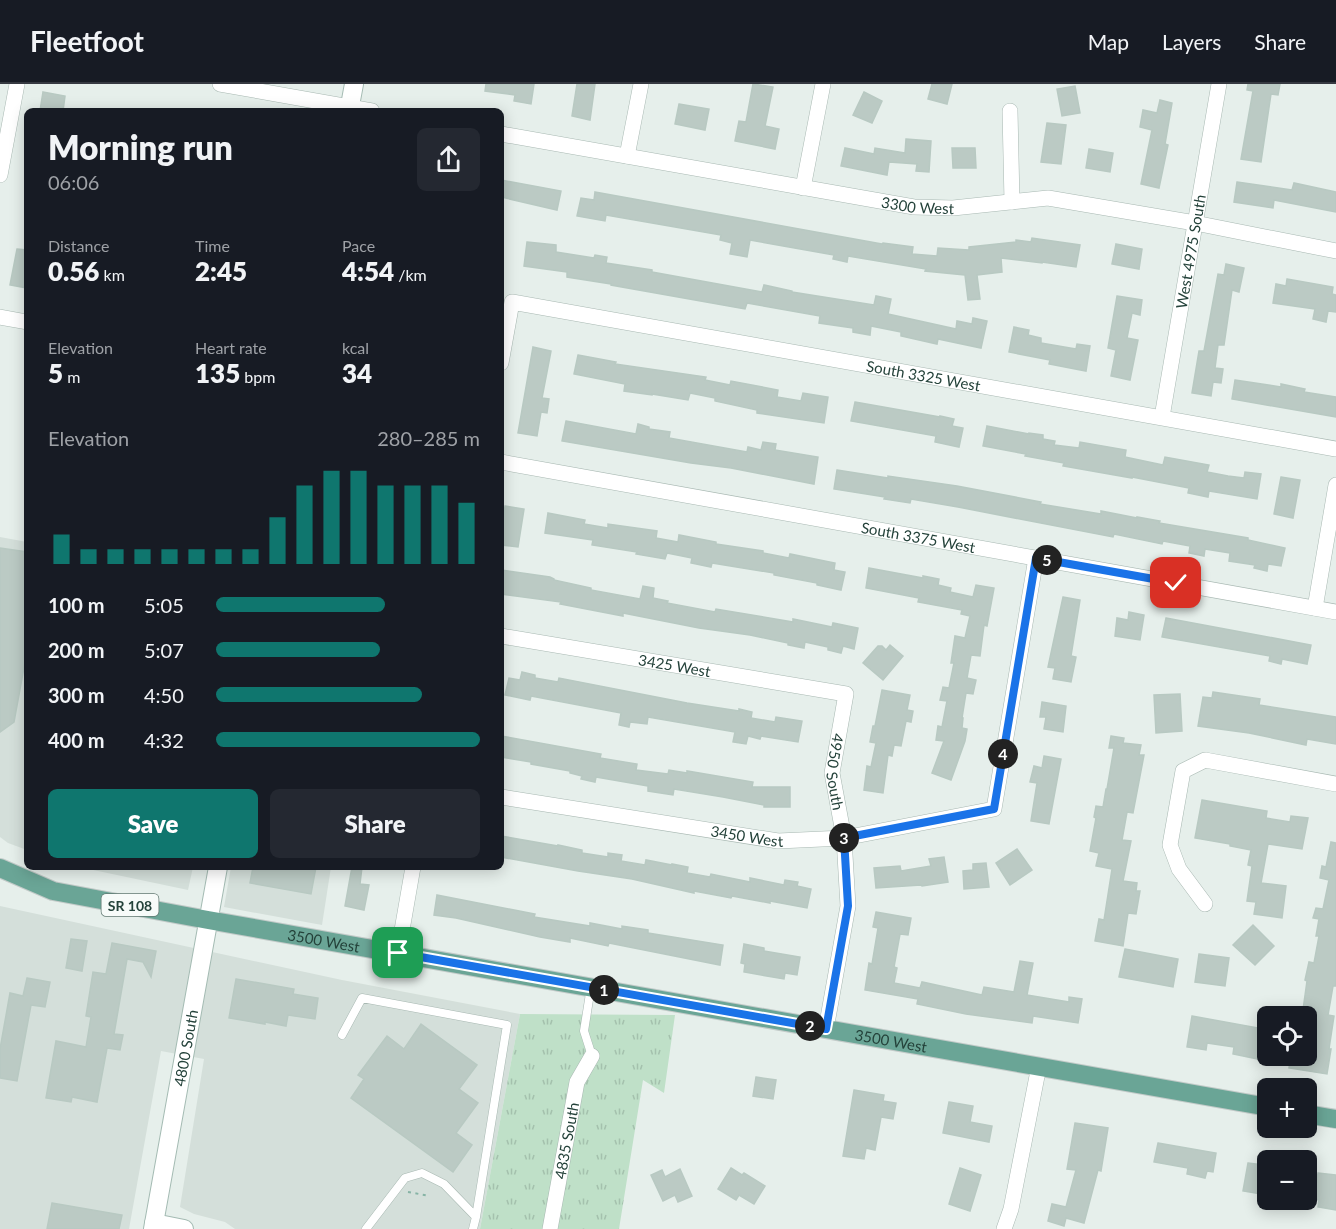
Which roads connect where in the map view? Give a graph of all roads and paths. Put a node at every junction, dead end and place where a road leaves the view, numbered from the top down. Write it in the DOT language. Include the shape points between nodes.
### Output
graph roads {
  1 [pos="16,84"];
  2 [pos="220,84"];
  3 [pos="354,84"];
  4 [pos="641,84"];
  5 [pos="822,84"];
  6 [pos="1219,84"];
  7 [pos="345,108"];
  8 [pos="350,108"];
  9 [pos="1010,111"];
  10 [pos="504,135"];
  11 [pos="627,156"];
  12 [pos="0,175"];
  13 [pos="803,188"];
  14 [pos="1012,202"];
  15 [pos="1195,224"];
  16 [pos="1336,251"];
  17 [pos="0,317"];
  18 [pos="24,321"];
  19 [pos="504,346"];
  20 [pos="1162,417"];
  21 [pos="1336,448"];
  22 [pos="504,463"];
  23 [pos="1336,485"];
  24 [pos="1036,558"];
  25 [pos="1315,608"];
  26 [pos="1336,612"];
  27 [pos="504,637"];
  28 [pos="846,694"];
  29 [pos="1336,784"];
  30 [pos="504,797"];
  31 [pos="844,838"];
  32 [pos="0,868"];
  33 [pos="217,870"];
  34 [pos="412,870"];
  35 [pos="1205,904"];
  36 [pos="208,920"];
  37 [pos="398,953"];
  38 [pos="591,987"];
  39 [pos="826,1029"];
  40 [pos="342,1035"];
  41 [pos="592,1056"];
  42 [pos="1039,1066"];
  43 [pos="1257,1105"];
  44 [pos="1317,1116"];
  45 [pos="1336,1119"];
  46 [pos="396,1190"];
  47 [pos="430,1196"];
  48 [pos="476,1216"];
  49 [pos="154,1226"];
  50 [pos="184,1229"];
  51 [pos="366,1229"];
  52 [pos="473,1229"];
  53 [pos="550,1229"];
  54 [pos="1004,1229"];
  1 -- 12 [label="street"];
  2 -- 7 [label="street"];
  3 -- 8 [label="street"];
  4 -- 11 [label="street"];
  5 -- 13 [label="street"];
  6 -- 15 [label="street, West 4975 South"];
  9 -- 14 [label="street"];
  10 -- 11 [label="street, 3300 West"];
  11 -- 13 [label="street, 3300 West"];
  13 -- 14 [label="street, 3300 West" via="914,207"];
  14 -- 15 [label="street, 3300 West" via="1048,198"];
  15 -- 16 [label="street, 3300 West"];
  15 -- 20 [label="street, West 4975 South"];
  17 -- 18 [label="street"];
  19 -- 20 [label="street, South 3325 West" via="512,302"];
  20 -- 21 [label="street, South 3325 West"];
  22 -- 24 [label="street, South 3375 West"];
  23 -- 25 [label="street"];
  24 -- 25 [label="street, South 3375 West"];
  24 -- 31 [label="street, 3450 West" via="994,809"];
  25 -- 26 [label="street, South 3375 West"];
  27 -- 28 [label="street, 3425 West"];
  28 -- 31 [label="street, 4950 South" via="832,773"];
  29 -- 35 [label="street" via="1205,760 1183,771 1170,845 1179,869"];
  30 -- 31 [label="street, 3450 West" via="778,842"];
  31 -- 39 [label="street, 4950 South" via="848,906"];
  32 -- 36 [label="main road, 3500 West / SR 108" via="52,891"];
  33 -- 36 [label="street, 4800 South"];
  34 -- 37 [label="street"];
  36 -- 37 [label="main road, 3500 West / SR 108"];
  36 -- 49 [label="street, 4800 South"];
  37 -- 38 [label="main road, 3500 West / SR 108"];
  38 -- 39 [label="main road, 3500 West / SR 108"];
  38 -- 41 [label="lane" via="584,1031"];
  39 -- 42 [label="main road, 3500 West / SR 108"];
  40 -- 48 [label="lane" via="362,998 507,1025"];
  41 -- 53 [label="street, 4835 South" via="577,1082"];
  42 -- 43 [label="main road, 3500 West / SR 108"];
  42 -- 54 [label="street"];
  44 -- 45 [label="main road"];
  46 -- 47 [label="path"];
  46 -- 48 [label="lane" via="405,1178 423,1173 444,1184"];
  46 -- 51 [label="lane"];
  48 -- 52 [label="lane"];
  49 -- 50 [label="street"];
}
